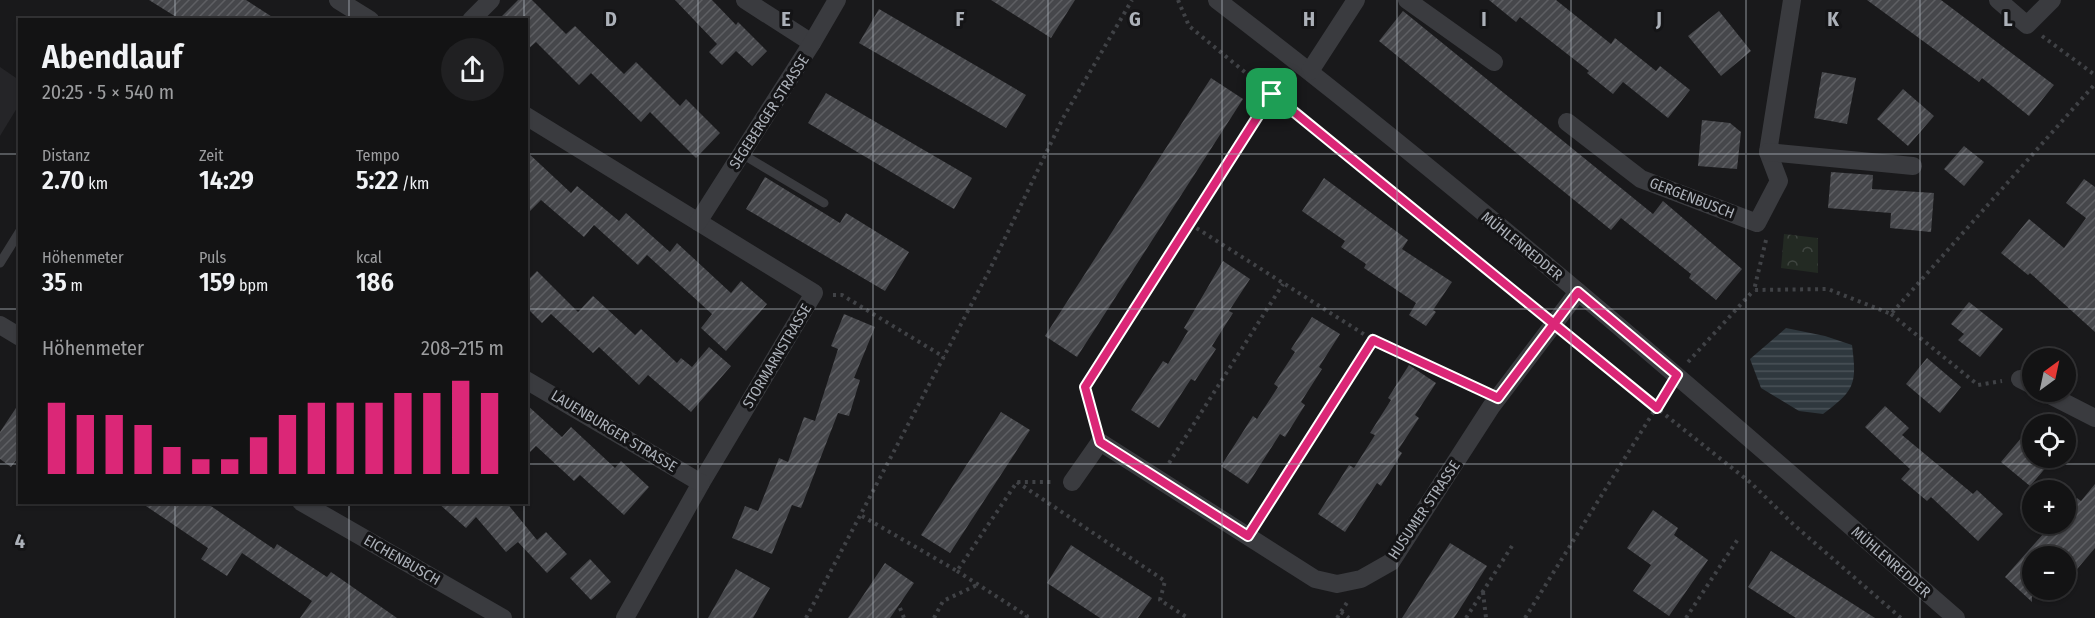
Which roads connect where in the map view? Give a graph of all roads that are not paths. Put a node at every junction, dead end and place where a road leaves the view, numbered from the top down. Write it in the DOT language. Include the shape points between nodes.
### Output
graph roads {
  1 [pos="338,0"];
  2 [pos="491,0"];
  3 [pos="745,0"];
  4 [pos="837,0"];
  5 [pos="1217,0"];
  6 [pos="1356,0"];
  7 [pos="1407,0"];
  8 [pos="1792,0"];
  9 [pos="1998,0"];
  10 [pos="2052,0"];
  11 [pos="367,18"];
  12 [pos="473,18"];
  13 [pos="812,44"];
  14 [pos="1494,62"];
  15 [pos="1310,71"];
  16 [pos="528,117"];
  17 [pos="1567,122"];
  18 [pos="1768,152"];
  19 [pos="742,154"];
  20 [pos="1913,166"];
  21 [pos="824,203"];
  22 [pos="698,222"];
  23 [pos="18,234"];
  24 [pos="0,263"];
  25 [pos="1578,292"];
  26 [pos="0,325"];
  27 [pos="18,336"];
  28 [pos="528,381"];
  29 [pos="2064,402"];
  30 [pos="2095,418"];
  31 [pos="1072,482"];
  32 [pos="701,483"];
  33 [pos="304,504"];
  34 [pos="503,618"];
  35 [pos="625,618"];
  36 [pos="1956,618"];
  1 -- 11 [label="street"];
  2 -- 12 [label="street"];
  3 -- 13 [label="street"];
  4 -- 13 [label="street, SEGEBERGER STRASSE"];
  5 -- 15 [label="street, MÜHLENREDDER"];
  6 -- 15 [label="street"];
  7 -- 14 [label="street"];
  8 -- 18 [label="street, GERGENBUSCH"];
  9 -- 10 [label="street" via="2027,24"];
  13 -- 19 [label="street, SEGEBERGER STRASSE"];
  15 -- 25 [label="street, MÜHLENREDDER"];
  16 -- 22 [label="street, STORMARNSTRASSE"];
  17 -- 18 [label="street, GERGENBUSCH" via="1641,179 1757,223 1779,181"];
  18 -- 20 [label="street"];
  19 -- 21 [label="lane"];
  19 -- 22 [label="street, SEGEBERGER STRASSE"];
  22 -- 32 [label="street, STORMARNSTRASSE" via="814,293"];
  23 -- 24 [label="lane"];
  25 -- 31 [label="street, HUSUMER STRASSE" via="1498,398 1391,562 1361,579 1337,584 1315,579 1100,442"];
  25 -- 36 [label="street, MÜHLENREDDER"];
  26 -- 27 [label="street"];
  28 -- 32 [label="street, LAUENBURGER STRASSE"];
  29 -- 30 [label="street"];
  32 -- 35 [label="street, STORMARNSTRASSE"];
  33 -- 34 [label="street, EICHENBUSCH"];
}
